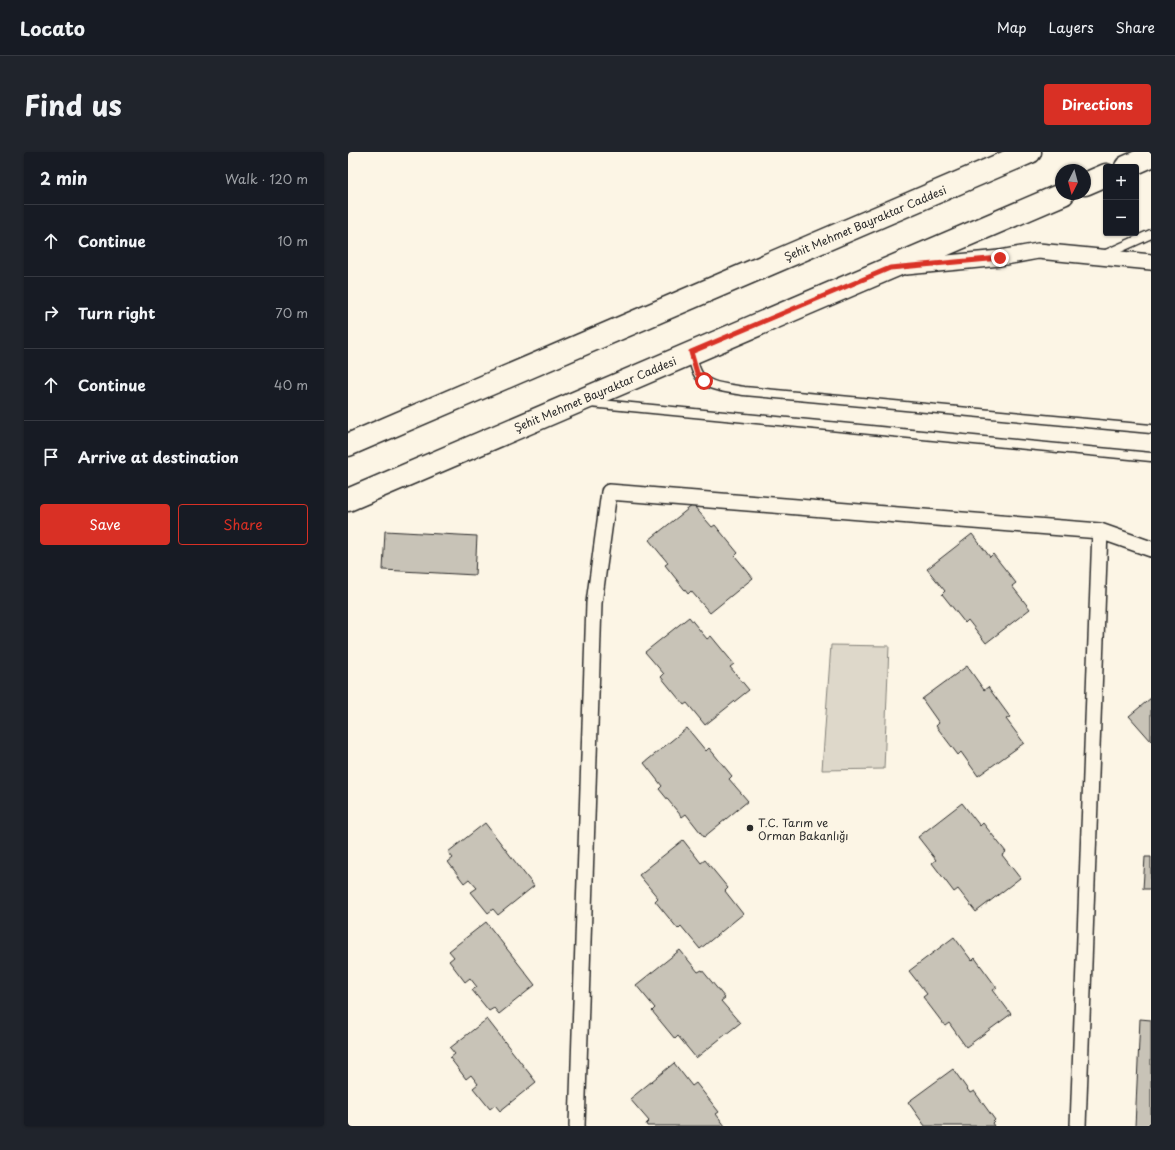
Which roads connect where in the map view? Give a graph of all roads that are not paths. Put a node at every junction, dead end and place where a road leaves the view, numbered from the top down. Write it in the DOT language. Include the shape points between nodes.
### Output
graph roads {
  1 [pos="1030,152"];
  2 [pos="1151,156"];
  3 [pos="1133,164"];
  4 [pos="1103,176"];
  5 [pos="1091,181"];
  6 [pos="1055,197"];
  7 [pos="1151,234"];
  8 [pos="1101,257"];
  9 [pos="1151,262"];
  10 [pos="890,268"];
  11 [pos="691,352"];
  12 [pos="580,402"];
  13 [pos="1151,430"];
  14 [pos="348,445"];
  15 [pos="1151,457"];
  16 [pos="348,500"];
  17 [pos="1100,531"];
  18 [pos="1151,549"];
  19 [pos="577,1126"];
  20 [pos="1078,1126"];
  1 -- 14 [label="main road, Şehit Mehmet Bayraktar Caddesi"];
  2 -- 3 [label="main road"];
  4 -- 5 [label="main road"];
  6 -- 10 [label="main road, Şehit Mehmet Bayraktar Caddesi"];
  7 -- 8 [label="lane"];
  8 -- 9 [label="street"];
  8 -- 10 [label="street" via="1038,251 1000,258"];
  10 -- 11 [label="main road, Şehit Mehmet Bayraktar Caddesi"];
  11 -- 12 [label="main road, Şehit Mehmet Bayraktar Caddesi"];
  11 -- 13 [label="lane" via="697,373 704,381 744,391"];
  12 -- 15 [label="lane"];
  12 -- 16 [label="main road, Şehit Mehmet Bayraktar Caddesi"];
  17 -- 18 [label="street"];
  17 -- 19 [label="street" via="609,492 594,603"];
  17 -- 20 [label="street"];
}
